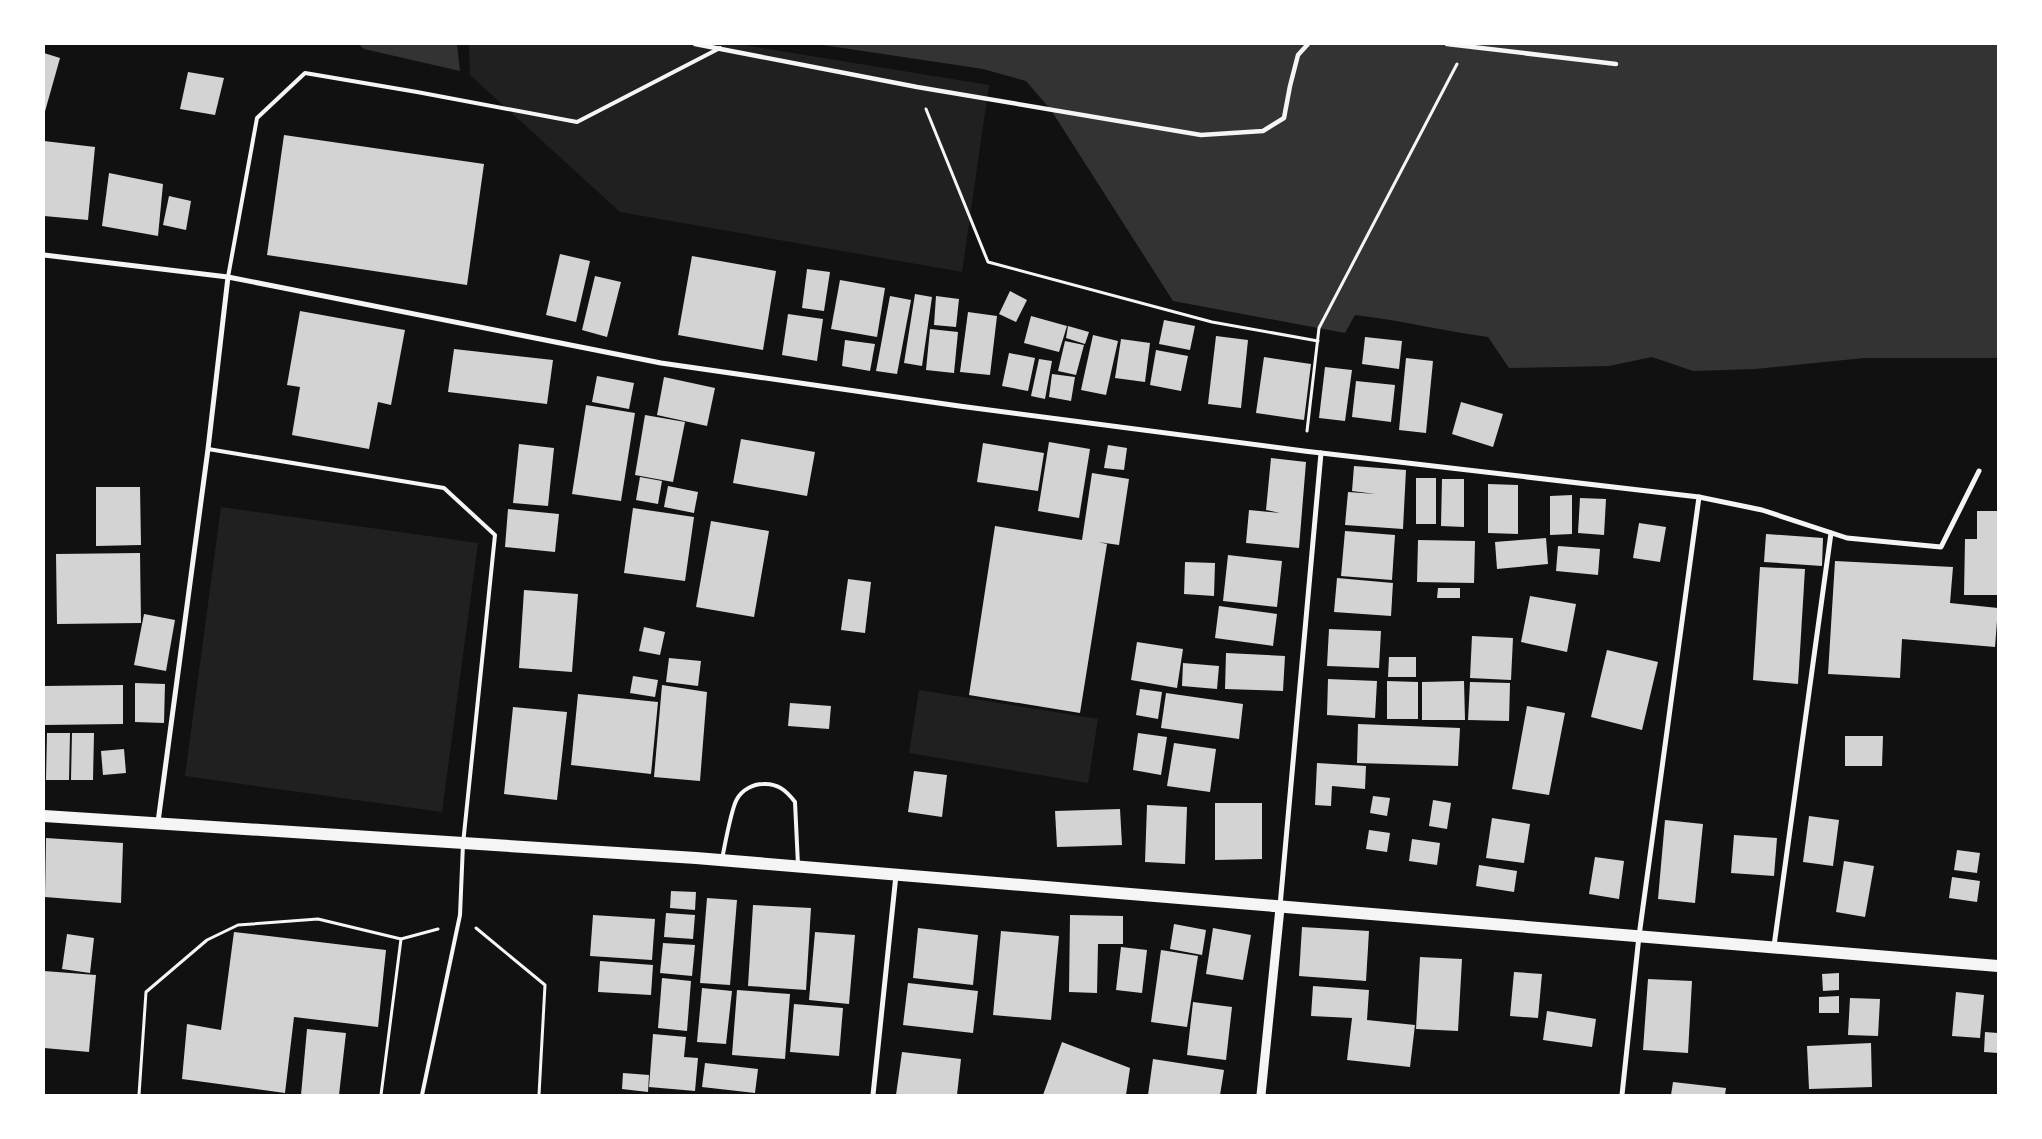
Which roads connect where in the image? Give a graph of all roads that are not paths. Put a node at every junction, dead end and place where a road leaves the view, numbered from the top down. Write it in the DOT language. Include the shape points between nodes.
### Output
graph roads {
  1 [pos="695,44"];
  2 [pos="1308,44"];
  3 [pos="1447,44"];
  4 [pos="720,48"];
  5 [pos="1616,64"];
  6 [pos="44,255"];
  7 [pos="228,277"];
  8 [pos="208,449"];
  9 [pos="1321,453"];
  10 [pos="1979,471"];
  11 [pos="1699,497"];
  12 [pos="1831,533"];
  13 [pos="44,816"];
  14 [pos="158,823"];
  15 [pos="463,844"];
  16 [pos="721,860"];
  17 [pos="799,867"];
  18 [pos="896,875"];
  19 [pos="1280,908"];
  20 [pos="1639,936"];
  21 [pos="1774,948"];
  22 [pos="1998,966"];
  23 [pos="422,1095"];
  24 [pos="873,1095"];
  25 [pos="1261,1095"];
  26 [pos="1622,1095"];
  1 -- 4 [label="street"];
  2 -- 4 [label="street" via="1298,55 1284,118 1263,132 1201,135 917,87"];
  3 -- 5 [label="street"];
  4 -- 7 [label="lane" via="577,122 305,73 257,118"];
  6 -- 7 [label="street"];
  7 -- 8 [label="street"];
  7 -- 9 [label="street" via="661,363 969,408"];
  8 -- 14 [label="street"];
  8 -- 15 [label="lane" via="444,488 495,535"];
  9 -- 11 [label="street"];
  9 -- 19 [label="street"];
  10 -- 12 [label="street" via="1941,547 1847,538"];
  11 -- 12 [label="street" via="1762,510"];
  11 -- 20 [label="street"];
  12 -- 21 [label="street"];
  13 -- 14 [label="main road"];
  14 -- 15 [label="main road"];
  15 -- 16 [label="main road"];
  15 -- 23 [label="lane" via="459,923"];
  16 -- 17 [label="main road"];
  16 -- 17 [label="lane" via="736,799 745,789 757,784 770,784 780,787 795,802"];
  17 -- 18 [label="main road"];
  18 -- 19 [label="main road"];
  18 -- 24 [label="street"];
  19 -- 20 [label="main road"];
  19 -- 25 [label="street"];
  20 -- 21 [label="main road"];
  20 -- 26 [label="street"];
  21 -- 22 [label="main road"];
}
